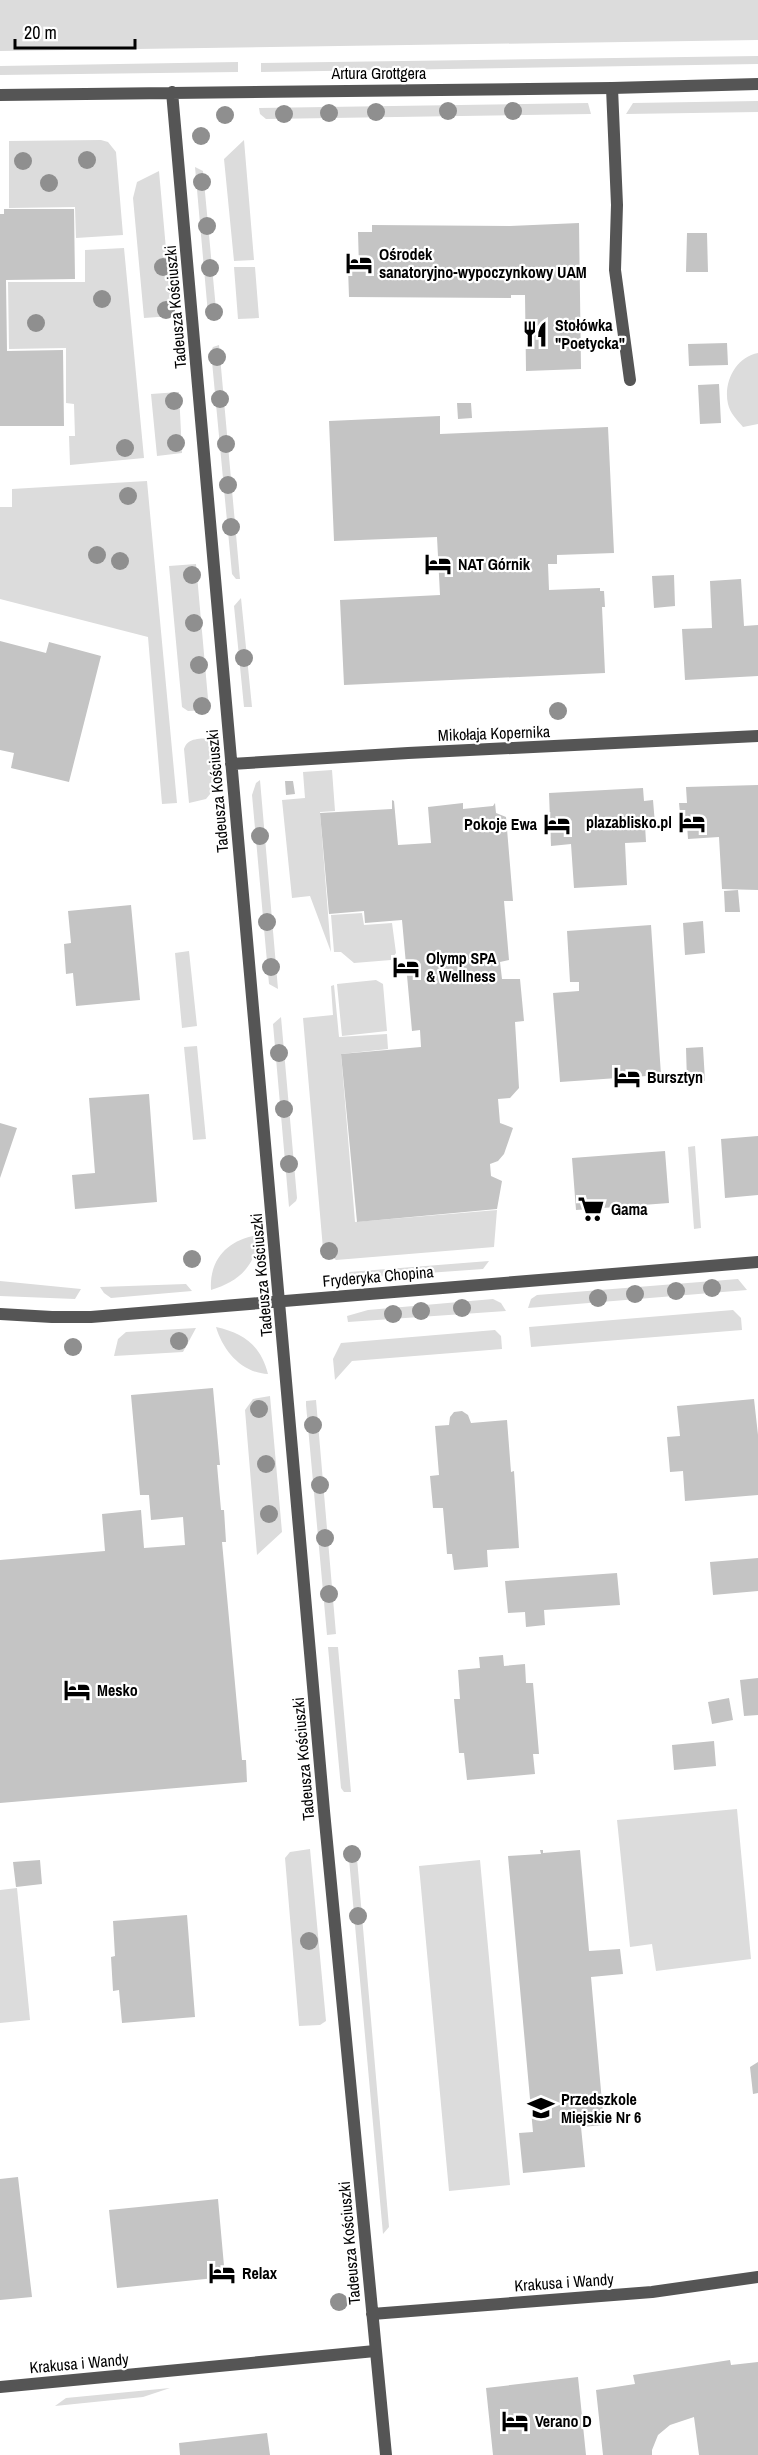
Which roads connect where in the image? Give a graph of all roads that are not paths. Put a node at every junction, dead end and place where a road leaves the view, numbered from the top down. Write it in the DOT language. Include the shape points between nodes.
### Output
graph roads {
  1 [pos="758,84"];
  2 [pos="612,88"];
  3 [pos="172,92"];
  4 [pos="0,94"];
  5 [pos="630,380"];
  6 [pos="758,736"];
  7 [pos="231,764"];
  8 [pos="758,1262"];
  9 [pos="280,1302"];
  10 [pos="0,1314"];
  11 [pos="758,2277"];
  12 [pos="372,2314"];
  13 [pos="375,2351"];
  14 [pos="0,2387"];
  15 [pos="386,2455"];
  1 -- 2 [label="street, Artura Grottgera"];
  2 -- 3 [label="street, Artura Grottgera"];
  2 -- 5 [label="street" via="617,205 615,270"];
  3 -- 4 [label="street, Artura Grottgera"];
  3 -- 7 [label="street, Tadeusza Kościuszki"];
  6 -- 7 [label="street, Mikołaja Kopernika"];
  7 -- 9 [label="street, Tadeusza Kościuszki"];
  8 -- 9 [label="street, Fryderyka Chopina"];
  9 -- 10 [label="street, Fryderyka Chopina" via="91,1317"];
  9 -- 12 [label="street, Tadeusza Kościuszki"];
  11 -- 12 [label="street, Krakusa i Wandy" via="652,2292"];
  12 -- 13 [label="street, Tadeusza Kościuszki"];
  13 -- 14 [label="street, Krakusa i Wandy"];
  13 -- 15 [label="street, Tadeusza Kościuszki"];
}
